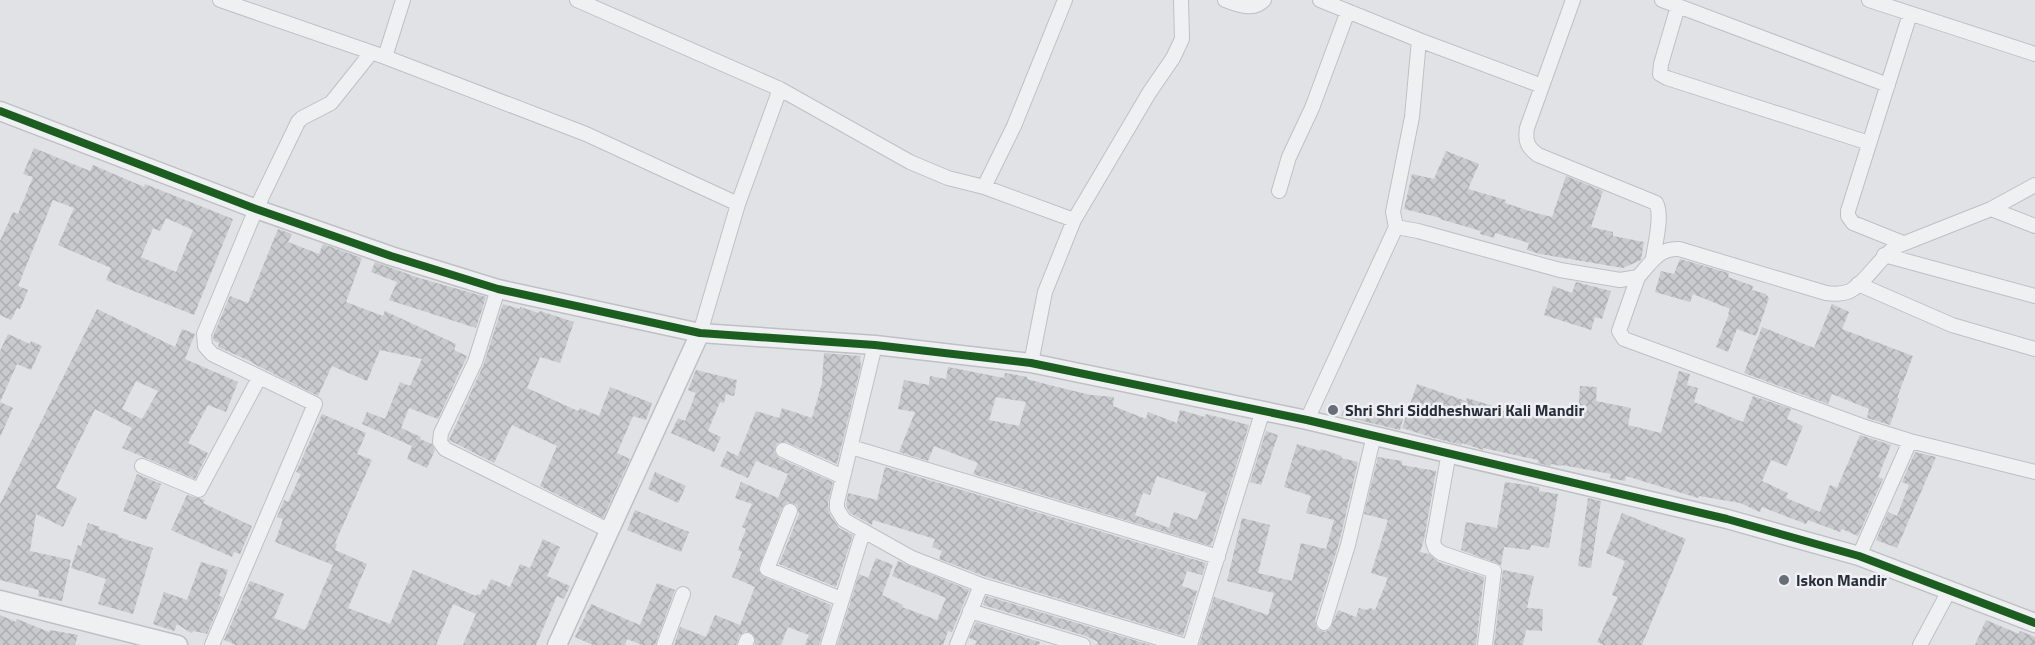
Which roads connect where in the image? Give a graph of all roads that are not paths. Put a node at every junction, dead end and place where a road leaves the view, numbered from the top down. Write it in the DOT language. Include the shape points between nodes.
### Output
graph roads {
  1 [pos="220,0"];
  2 [pos="403,0"];
  3 [pos="577,0"];
  4 [pos="1065,0"];
  5 [pos="1181,0"];
  6 [pos="1225,0"];
  7 [pos="1264,0"];
  8 [pos="1320,0"];
  9 [pos="1662,0"];
  10 [pos="1869,0"];
  11 [pos="1570,1"];
  12 [pos="1678,6"];
  13 [pos="1348,11"];
  14 [pos="1910,14"];
  15 [pos="1419,40"];
  16 [pos="370,53"];
  17 [pos="2035,54"];
  18 [pos="385,57"];
  19 [pos="1888,85"];
  20 [pos="1542,86"];
  21 [pos="780,89"];
  22 [pos="0,111"];
  23 [pos="1869,144"];
  24 [pos="2035,185"];
  25 [pos="984,187"];
  26 [pos="1280,191"];
  27 [pos="738,204"];
  28 [pos="256,209"];
  29 [pos="1991,209"];
  30 [pos="1074,220"];
  31 [pos="2035,226"];
  32 [pos="1396,227"];
  33 [pos="1903,243"];
  34 [pos="1884,255"];
  35 [pos="1653,258"];
  36 [pos="1638,277"];
  37 [pos="1858,284"];
  38 [pos="498,289"];
  39 [pos="2035,296"];
  40 [pos="700,333"];
  41 [pos="874,345"];
  42 [pos="2035,350"];
  43 [pos="1031,363"];
  44 [pos="259,378"];
  45 [pos="1263,410"];
  46 [pos="1307,420"];
  47 [pos="1374,435"];
  48 [pos="1910,441"];
  49 [pos="851,447"];
  50 [pos="783,450"];
  51 [pos="1449,452"];
  52 [pos="141,466"];
  53 [pos="2035,472"];
  54 [pos="843,477"];
  55 [pos="790,511"];
  56 [pos="610,531"];
  57 [pos="863,532"];
  58 [pos="1859,556"];
  59 [pos="1218,557"];
  60 [pos="981,585"];
  61 [pos="1950,589"];
  62 [pos="683,594"];
  63 [pos="841,599"];
  64 [pos="0,600"];
  65 [pos="970,611"];
  66 [pos="1324,623"];
  67 [pos="2035,623"];
  68 [pos="563,643"];
  69 [pos="178,645"];
  70 [pos="212,645"];
  71 [pos="664,645"];
  72 [pos="828,645"];
  73 [pos="957,645"];
  74 [pos="1083,645"];
  75 [pos="1182,645"];
  76 [pos="1190,645"];
  77 [pos="1485,645"];
  78 [pos="1920,645"];
  1 -- 16 [label="street"];
  2 -- 18 [label="street"];
  3 -- 21 [label="street"];
  4 -- 25 [label="street" via="1014,126"];
  5 -- 30 [label="street" via="1182,39 1173,58"];
  6 -- 7 [label="street" via="1254,6"];
  8 -- 13 [label="street"];
  9 -- 12 [label="street"];
  10 -- 14 [label="street"];
  11 -- 20 [label="street"];
  12 -- 19 [label="street"];
  12 -- 23 [label="street" via="1660,74"];
  13 -- 15 [label="street"];
  13 -- 26 [label="street" via="1289,157"];
  14 -- 17 [label="street"];
  14 -- 19 [label="street"];
  15 -- 20 [label="street"];
  15 -- 32 [label="street" via="1412,117 1393,212"];
  16 -- 18 [label="street"];
  16 -- 28 [label="street" via="331,103 298,122"];
  18 -- 27 [label="street" via="586,134"];
  19 -- 23 [label="street"];
  20 -- 35 [label="street" via="1527,128 1526,142 1531,150 1656,203 1659,216"];
  21 -- 25 [label="street" via="910,162"];
  21 -- 27 [label="street"];
  22 -- 28 [label="street"];
  23 -- 33 [label="street" via="1848,216 1853,223"];
  24 -- 29 [label="street"];
  25 -- 30 [label="street"];
  27 -- 40 [label="street"];
  28 -- 38 [label="street"];
  28 -- 44 [label="street" via="204,340 212,354"];
  29 -- 31 [label="street"];
  29 -- 33 [label="street"];
  30 -- 43 [label="street" via="1045,292"];
  32 -- 36 [label="street" via="1560,270 1620,280"];
  32 -- 46 [label="street"];
  33 -- 34 [label="street"];
  34 -- 37 [label="street"];
  34 -- 39 [label="street"];
  35 -- 36 [label="street"];
  35 -- 37 [label="street" via="1679,249 1826,293 1848,292"];
  36 -- 48 [label="street" via="1619,331 1624,339"];
  37 -- 42 [label="street" via="1953,325"];
  38 -- 40 [label="street"];
  38 -- 56 [label="street" via="475,362 439,438 442,446"];
  40 -- 41 [label="street"];
  40 -- 56 [label="street"];
  41 -- 43 [label="street"];
  41 -- 49 [label="street"];
  43 -- 45 [label="street"];
  44 -- 52 [label="street" via="199,490"];
  44 -- 70 [label="street" via="315,404"];
  45 -- 46 [label="street"];
  45 -- 59 [label="street"];
  46 -- 47 [label="street"];
  47 -- 51 [label="street"];
  47 -- 66 [label="street" via="1348,545"];
  48 -- 53 [label="street"];
  48 -- 58 [label="street"];
  49 -- 54 [label="street"];
  49 -- 59 [label="street"];
  50 -- 54 [label="street"];
  51 -- 58 [label="street" via="1727,519"];
  51 -- 77 [label="street" via="1433,542 1441,553 1494,571"];
  54 -- 57 [label="street" via="837,509 844,520"];
  55 -- 63 [label="street" via="767,569"];
  56 -- 68 [label="street"];
  57 -- 60 [label="street" via="912,558"];
  57 -- 63 [label="street"];
  58 -- 61 [label="street"];
  59 -- 76 [label="street"];
  60 -- 65 [label="street"];
  60 -- 75 [label="street"];
  61 -- 67 [label="street"];
  61 -- 78 [label="street"];
  62 -- 71 [label="street"];
  63 -- 72 [label="street"];
  64 -- 69 [label="street"];
  65 -- 73 [label="street"];
  65 -- 74 [label="street"];
}
